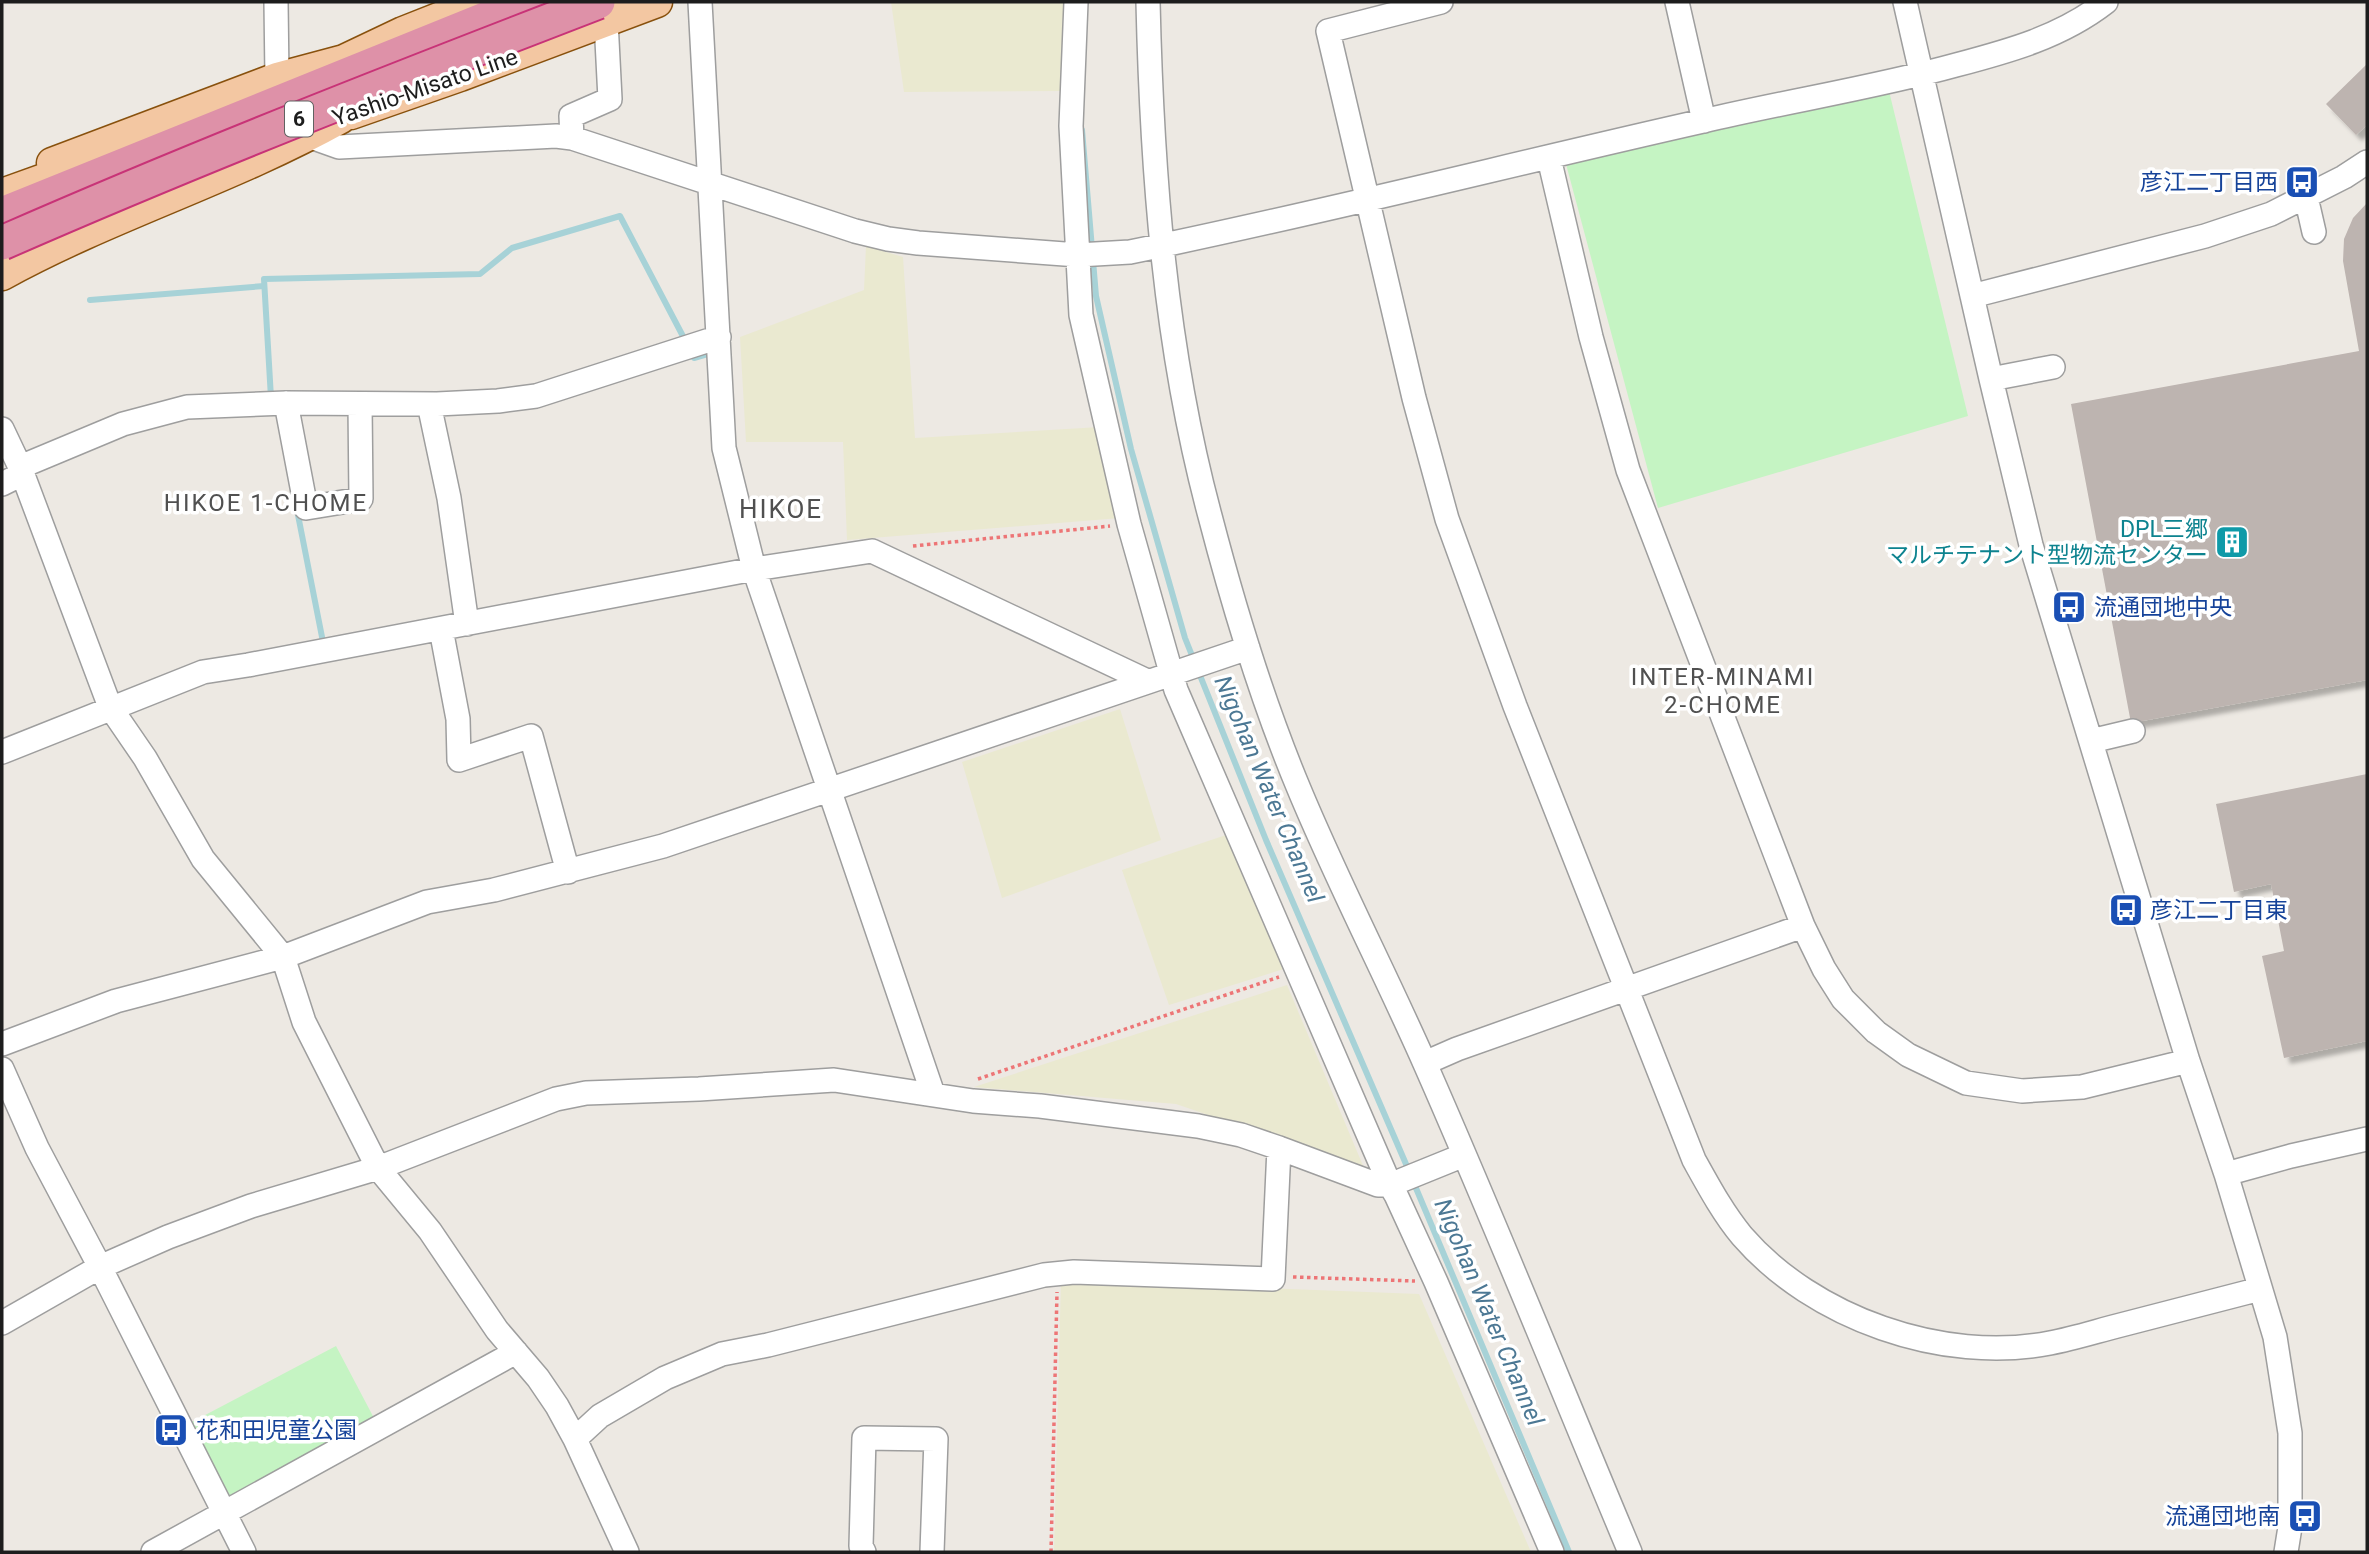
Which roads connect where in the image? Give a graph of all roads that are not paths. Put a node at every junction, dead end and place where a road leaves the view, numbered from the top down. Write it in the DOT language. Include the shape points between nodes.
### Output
graph roads {
  1 [pos="275,2"];
  2 [pos="479,2"];
  3 [pos="527,2"];
  4 [pos="573,2"];
  5 [pos="656,2"];
  6 [pos="700,2"];
  7 [pos="1076,2"];
  8 [pos="1148,2"];
  9 [pos="1441,2"];
  10 [pos="1677,2"];
  11 [pos="1905,2"];
  12 [pos="2106,2"];
  13 [pos="600,16"];
  14 [pos="348,59"];
  15 [pos="1921,75"];
  16 [pos="276,78"];
  17 [pos="341,118"];
  18 [pos="1704,121"];
  19 [pos="308,136"];
  20 [pos="572,138"];
  21 [pos="1549,158"];
  22 [pos="2367,162"];
  23 [pos="2,180"];
  24 [pos="711,184"];
  25 [pos="2,194"];
  26 [pos="2306,197"];
  27 [pos="1367,200"];
  28 [pos="2,214"];
  29 [pos="2314,232"];
  30 [pos="2,243"];
  31 [pos="1162,246"];
  32 [pos="1078,255"];
  33 [pos="2,259"];
  34 [pos="2,275"];
  35 [pos="1972,296"];
  36 [pos="719,337"];
  37 [pos="2053,367"];
  38 [pos="1991,379"];
  39 [pos="286,403"];
  40 [pos="360,404"];
  41 [pos="429,404"];
  42 [pos="2,429"];
  43 [pos="15,475"];
  44 [pos="754,569"];
  45 [pos="467,624"];
  46 [pos="441,629"];
  47 [pos="1248,648"];
  48 [pos="1170,674"];
  49 [pos="1147,681"];
  50 [pos="110,707"];
  51 [pos="2133,731"];
  52 [pos="2091,741"];
  53 [pos="2,752"];
  54 [pos="829,788"];
  55 [pos="568,872"];
  56 [pos="1803,926"];
  57 [pos="283,957"];
  58 [pos="1628,989"];
  59 [pos="2,1044"];
  60 [pos="2188,1061"];
  61 [pos="1425,1063"];
  62 [pos="2,1069"];
  63 [pos="933,1094"];
  64 [pos="2367,1139"];
  65 [pos="1279,1148"];
  66 [pos="1464,1155"];
  67 [pos="378,1168"];
  68 [pos="2226,1174"];
  69 [pos="1390,1185"];
  70 [pos="100,1267"];
  71 [pos="2260,1289"];
  72 [pos="2,1323"];
  73 [pos="516,1352"];
  74 [pos="575,1439"];
  75 [pos="224,1514"];
  76 [pos="153,1552"];
  77 [pos="244,1552"];
  78 [pos="627,1552"];
  79 [pos="864,1552"];
  80 [pos="932,1552"];
  81 [pos="1552,1552"];
  82 [pos="1630,1552"];
  83 [pos="2286,1552"];
  1 -- 16 [label="street"];
  2 -- 14 [label="main road"];
  3 -- 28 [label="highway, 6"];
  4 -- 13 [label="street" via="586,24"];
  5 -- 13 [label="main road, Yashio-Misato Line"];
  6 -- 24 [label="street"];
  7 -- 32 [label="street" via="1071,126"];
  8 -- 31 [label="street" via="1154,169"];
  9 -- 27 [label="street" via="1328,31"];
  10 -- 18 [label="street"];
  11 -- 15 [label="street"];
  12 -- 15 [label="street" via="2042,40"];
  13 -- 17 [label="main road, Yashio-Misato Line"];
  13 -- 20 [label="street" via="610,99 572,116"];
  13 -- 30 [label="highway, 6, bridge" via="354,97"];
  14 -- 16 [label="main road"];
  14 -- 25 [label="main road" via="166,134"];
  15 -- 18 [label="street"];
  15 -- 35 [label="street"];
  16 -- 23 [label="main road"];
  17 -- 19 [label="main road"];
  17 -- 33 [label="main road, Yashio-Misato Line" via="282,135"];
  18 -- 21 [label="street"];
  19 -- 20 [label="street" via="339,147"];
  19 -- 34 [label="main road" via="104,224"];
  20 -- 24 [label="street"];
  21 -- 27 [label="street"];
  21 -- 56 [label="street" via="1628,470"];
  22 -- 26 [label="street"];
  24 -- 32 [label="street" via="888,239"];
  24 -- 36 [label="street"];
  26 -- 29 [label="street"];
  26 -- 35 [label="street" via="2205,236"];
  27 -- 31 [label="street"];
  27 -- 58 [label="street" via="1447,519 1515,706"];
  31 -- 32 [label="street"];
  31 -- 47 [label="street" via="1189,424"];
  32 -- 48 [label="street" via="1081,314 1129,524"];
  35 -- 38 [label="street"];
  36 -- 41 [label="street" via="536,396"];
  36 -- 44 [label="street" via="724,449"];
  37 -- 38 [label="street"];
  38 -- 52 [label="street" via="2031,545"];
  39 -- 40 [label="street"];
  39 -- 40 [label="street" via="306,508 361,499"];
  39 -- 43 [label="street" via="187,407 123,424"];
  40 -- 41 [label="street"];
  41 -- 45 [label="street" via="449,498"];
  42 -- 43 [label="street"];
  43 -- 50 [label="street"];
  44 -- 45 [label="street"];
  44 -- 49 [label="street" via="872,551"];
  44 -- 54 [label="street"];
  45 -- 46 [label="street"];
  46 -- 50 [label="street" via="203,671"];
  46 -- 55 [label="street" via="458,719 459,760 531,736"];
  47 -- 48 [label="street"];
  47 -- 61 [label="street" via="1298,788"];
  48 -- 49 [label="street"];
  48 -- 69 [label="street"];
  49 -- 54 [label="street"];
  50 -- 53 [label="street"];
  50 -- 57 [label="street" via="203,859"];
  51 -- 52 [label="street"];
  52 -- 60 [label="street"];
  54 -- 55 [label="street" via="663,846"];
  54 -- 63 [label="street"];
  55 -- 57 [label="street" via="428,902"];
  56 -- 58 [label="street"];
  56 -- 60 [label="street" via="1843,999 1877,1032 1908,1055 1966,1083 2022,1091 2082,1087"];
  57 -- 59 [label="street" via="116,1001"];
  57 -- 67 [label="street" via="304,1022"];
  58 -- 61 [label="street"];
  58 -- 71 [label="street" via="1694,1160 1721,1209 1744,1238 1803,1290 1860,1320 1919,1340 1986,1348 2048,1344"];
  60 -- 68 [label="street"];
  61 -- 66 [label="street"];
  62 -- 70 [label="street" via="37,1148"];
  63 -- 65 [label="street" via="1171,1122 1241,1135"];
  63 -- 67 [label="street" via="834,1080 569,1095"];
  64 -- 68 [label="street"];
  65 -- 69 [label="street" via="1362,1181"];
  65 -- 74 [label="street" via="1273,1279 1058,1273 722,1354 665,1378 600,1416"];
  66 -- 69 [label="street"];
  66 -- 82 [label="street"];
  67 -- 70 [label="street" via="251,1206"];
  67 -- 73 [label="street" via="430,1231"];
  68 -- 71 [label="street"];
  69 -- 81 [label="street"];
  70 -- 72 [label="street"];
  70 -- 75 [label="street"];
  71 -- 83 [label="street" via="2275,1337 2290,1433"];
  73 -- 74 [label="street" via="538,1378"];
  73 -- 75 [label="street"];
  74 -- 78 [label="street"];
  75 -- 76 [label="street"];
  75 -- 77 [label="street"];
  79 -- 80 [label="street" via="864,1438 936,1438"];
}
